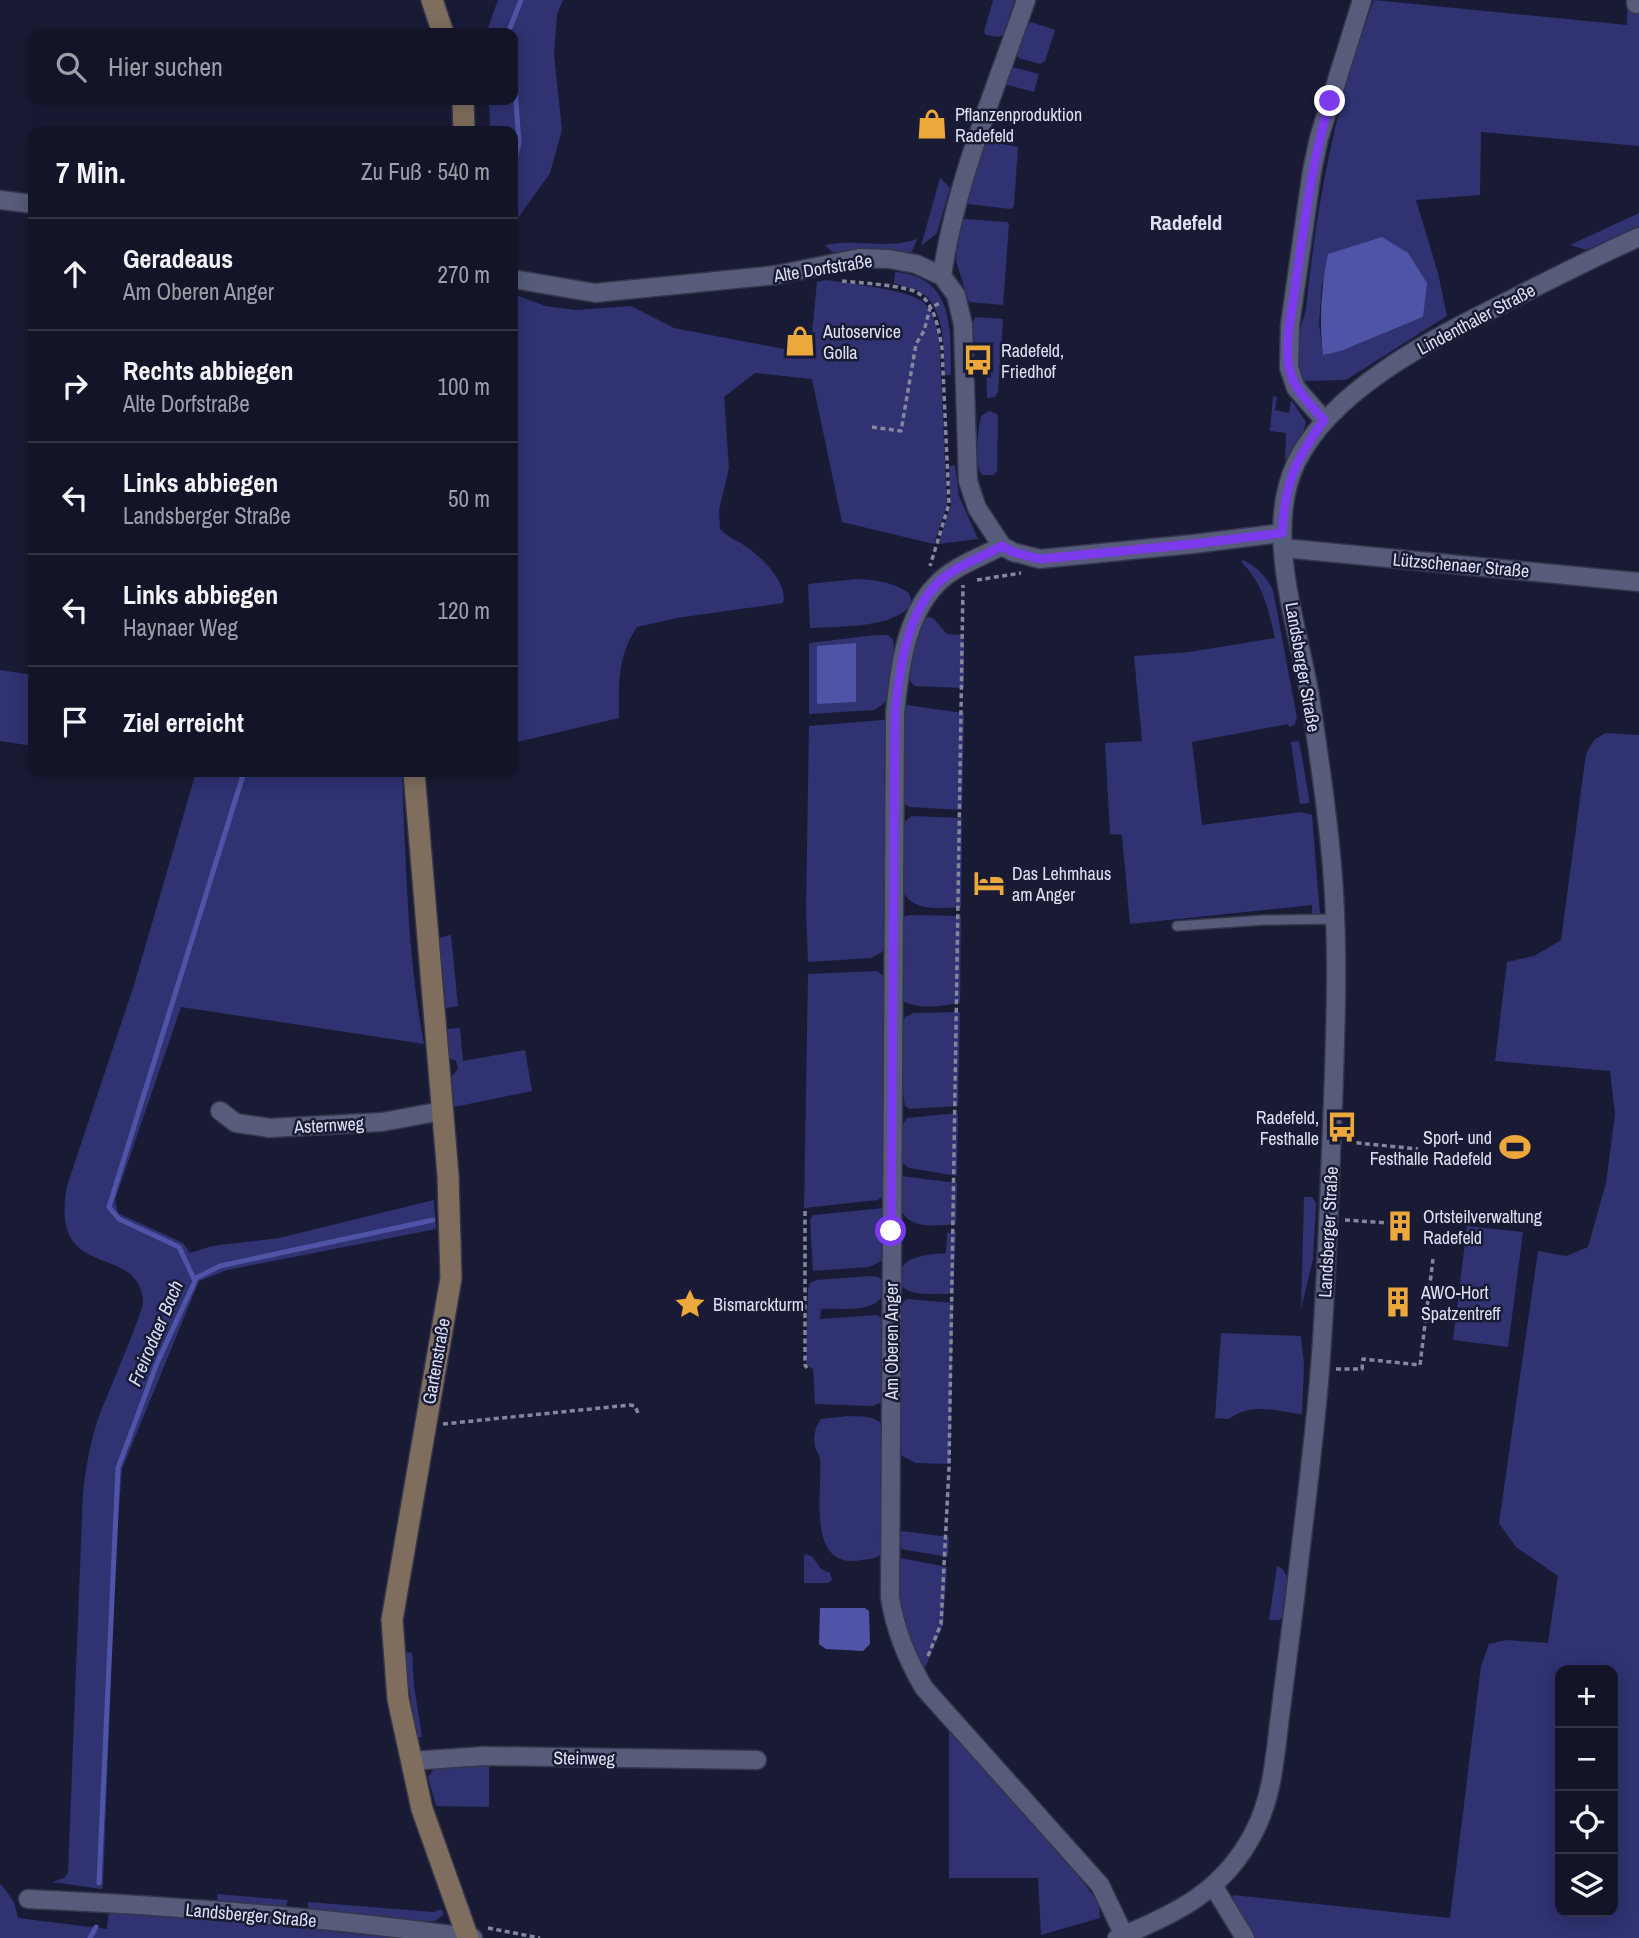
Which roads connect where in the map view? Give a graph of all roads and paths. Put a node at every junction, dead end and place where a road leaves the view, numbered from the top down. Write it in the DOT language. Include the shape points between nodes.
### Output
graph roads {
  1 [pos="432,0"];
  2 [pos="1026,0"];
  3 [pos="1362,0"];
  4 [pos="441,28"];
  5 [pos="463,105"];
  6 [pos="464,126"];
  7 [pos="0,200"];
  8 [pos="28,203"];
  9 [pos="1639,237"];
  10 [pos="942,276"];
  11 [pos="518,280"];
  12 [pos="835,280"];
  13 [pos="930,308"];
  14 [pos="1324,420"];
  15 [pos="872,427"];
  16 [pos="1282,541"];
  17 [pos="1002,546"];
  18 [pos="1040,559"];
  19 [pos="929,569"];
  20 [pos="1639,582"];
  21 [pos="414,777"];
  22 [pos="1336,919"];
  23 [pos="1177,926"];
  24 [pos="220,1111"];
  25 [pos="442,1111"];
  26 [pos="1332,1140"];
  27 [pos="1418,1149"];
  28 [pos="805,1211"];
  29 [pos="1329,1219"];
  30 [pos="1388,1223"];
  31 [pos="1433,1259"];
  32 [pos="807,1368"];
  33 [pos="1320,1368"];
  34 [pos="638,1413"];
  35 [pos="424,1425"];
  36 [pos="918,1678"];
  37 [pos="757,1760"];
  38 [pos="411,1761"];
  39 [pos="1214,1886"];
  40 [pos="28,1899"];
  41 [pos="472,1934"];
  42 [pos="1120,1937"];
  43 [pos="540,1938"];
  44 [pos="1245,1938"];
  1 -- 4 [label="main road"];
  2 -- 10 [label="street" via="960,192"];
  3 -- 14 [label="street" via="1319,138 1290,325 1289,368 1296,388"];
  5 -- 6 [label="main road"];
  7 -- 8 [label="street"];
  9 -- 14 [label="street, Lindenthaler Straße" via="1414,352 1355,391"];
  10 -- 11 [label="street, Alte Dorfstraße" via="916,264 860,258 776,275 595,293"];
  10 -- 17 [label="street" via="956,295 963,325 968,481 977,508"];
  12 -- 13 [label="path" via="919,293"];
  13 -- 15 [label="path" via="916,344 901,431"];
  13 -- 19 [label="path" via="942,348 949,504"];
  14 -- 16 [label="street, Landsberger Straße" via="1288,482"];
  16 -- 18 [label="street" via="1193,544"];
  16 -- 20 [label="street, Lützschenaer Straße"];
  16 -- 22 [label="street, Landsberger Straße" via="1311,708"];
  17 -- 18 [label="street"];
  17 -- 36 [label="street, Am Oberen Anger" via="935,585 905,645 895,714 890,1597 901,1642"];
  18 -- 36 [label="path" via="1038,571 963,584 948,1481 940,1624"];
  21 -- 25 [label="main road, Gartenstraße"];
  22 -- 23 [label="lane"];
  22 -- 26 [label="street, Landsberger Straße"];
  24 -- 25 [label="street, Asternweg" via="236,1123 270,1129 382,1122"];
  25 -- 35 [label="main road, Gartenstraße" via="451,1278"];
  26 -- 27 [label="path"];
  26 -- 29 [label="street, Landsberger Straße"];
  28 -- 32 [label="path"];
  29 -- 30 [label="path"];
  29 -- 33 [label="street, Landsberger Straße"];
  31 -- 33 [label="path" via="1420,1365 1363,1359 1362,1369"];
  33 -- 39 [label="street, Landsberger Straße" via="1272,1779 1254,1833"];
  34 -- 35 [label="path" via="630,1405"];
  35 -- 38 [label="main road, Gartenstraße" via="392,1619 398,1699"];
  36 -- 42 [label="street, Am Oberen Anger" via="1100,1885"];
  37 -- 38 [label="street, Steinweg" via="484,1756"];
  38 -- 41 [label="main road, Gartenstraße" via="422,1809"];
  39 -- 42 [label="street, Landsberger Straße" via="1167,1916"];
  39 -- 44 [label="street"];
  40 -- 41 [label="street, Landsberger Straße"];
  41 -- 43 [label="path" via="490,1929"];
}
